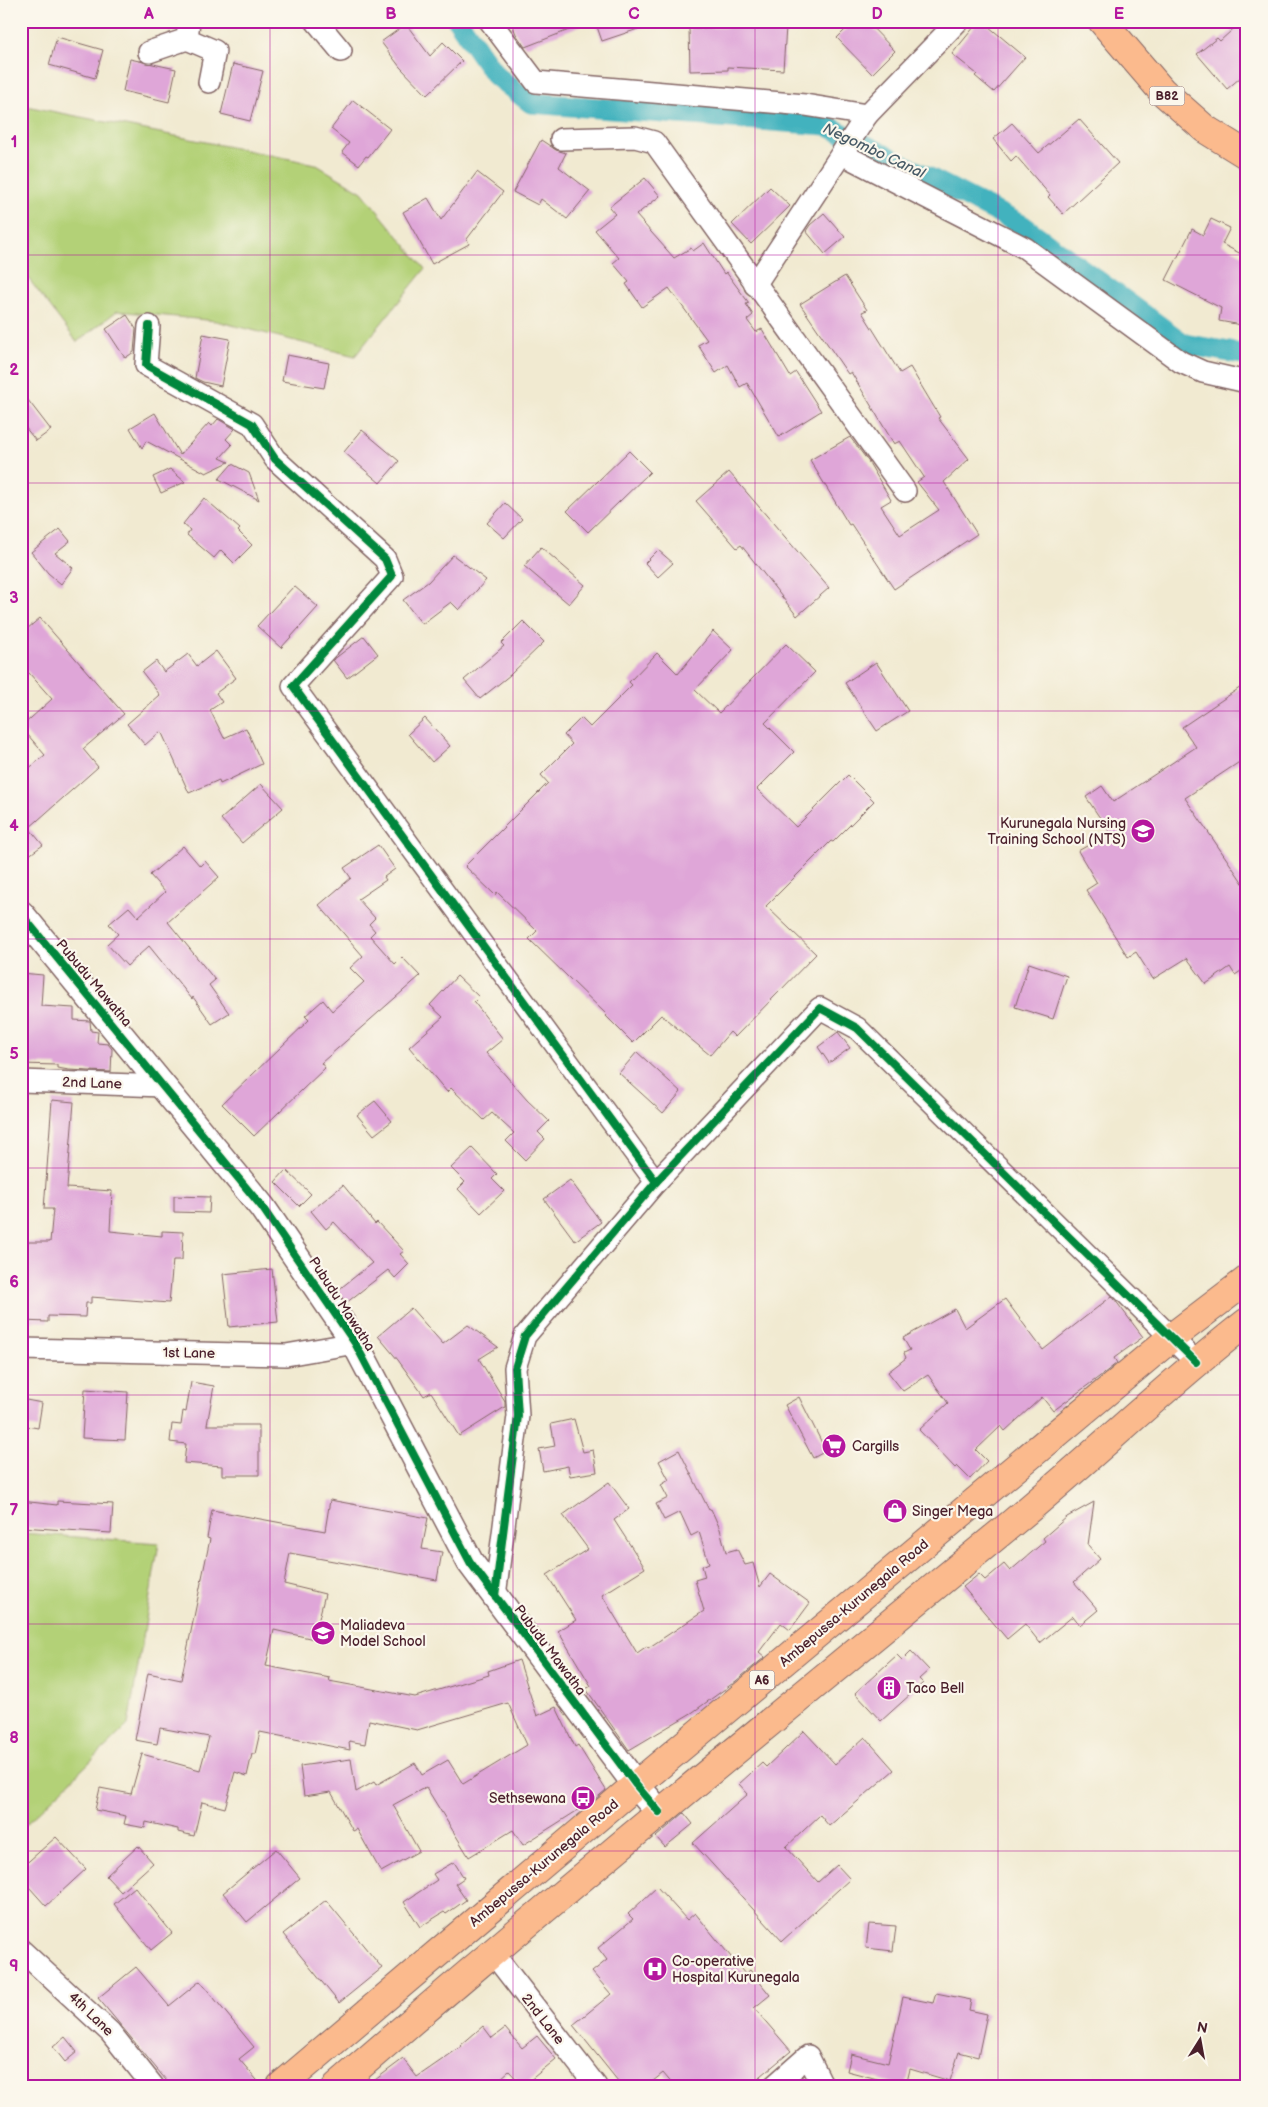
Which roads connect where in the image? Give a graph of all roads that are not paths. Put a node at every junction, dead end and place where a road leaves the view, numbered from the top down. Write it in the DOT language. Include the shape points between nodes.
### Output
graph roads {
  1 [pos="316,21"];
  2 [pos="490,21"];
  3 [pos="958,21"];
  4 [pos="1102,21"];
  5 [pos="188,30"];
  6 [pos="149,52"];
  7 [pos="341,52"];
  8 [pos="209,82"];
  9 [pos="867,115"];
  10 [pos="561,139"];
  11 [pos="842,154"];
  12 [pos="1247,155"];
  13 [pos="755,285"];
  14 [pos="149,326"];
  15 [pos="1247,382"];
  16 [pos="906,491"];
  17 [pos="21,914"];
  18 [pos="21,1081"];
  19 [pos="164,1086"];
  20 [pos="656,1182"];
  21 [pos="1247,1280"];
  22 [pos="1247,1322"];
  23 [pos="1172,1337"];
  24 [pos="355,1343"];
  25 [pos="21,1349"];
  26 [pos="1196,1362"];
  27 [pos="495,1596"];
  28 [pos="636,1785"];
  29 [pos="658,1812"];
  30 [pos="21,1950"];
  31 [pos="492,1952"];
  32 [pos="153,2086"];
  33 [pos="282,2086"];
  34 [pos="337,2086"];
  35 [pos="596,2086"];
  36 [pos="774,2086"];
  37 [pos="823,2086"];
  1 -- 7 [label="street"];
  2 -- 9 [label="street" via="536,82 805,105"];
  3 -- 9 [label="street"];
  4 -- 12 [label="main road, B82" via="1162,91 1205,130"];
  5 -- 6 [label="street"];
  5 -- 8 [label="street" via="215,51"];
  9 -- 11 [label="street"];
  10 -- 13 [label="street" via="635,137 654,142"];
  11 -- 13 [label="street"];
  11 -- 15 [label="street" via="1026,248 1181,362 1203,372"];
  13 -- 16 [label="street"];
  14 -- 20 [label="street" via="146,365 252,424 275,459 385,559 392,576 293,686"];
  17 -- 19 [label="street, Pubudu Mawatha"];
  18 -- 19 [label="street, 2nd Lane"];
  19 -- 24 [label="street, Pubudu Mawatha" via="262,1207"];
  20 -- 23 [label="street" via="820,1008 858,1028"];
  20 -- 27 [label="street" via="525,1336 514,1368 518,1416"];
  21 -- 23 [label="main road, Ambepussa-Kurunegala Road / A6"];
  22 -- 26 [label="main road"];
  23 -- 26 [label="street"];
  23 -- 28 [label="main road, Ambepussa-Kurunegala Road / A6"];
  24 -- 25 [label="street, 1st Lane" via="286,1355"];
  24 -- 27 [label="street, Pubudu Mawatha" via="470,1562"];
  26 -- 29 [label="main road" via="1015,1521"];
  27 -- 28 [label="street, Pubudu Mawatha"];
  28 -- 29 [label="street, Pubudu Mawatha"];
  28 -- 33 [label="main road, Ambepussa-Kurunegala Road / A6"];
  29 -- 31 [label="main road"];
  30 -- 32 [label="street, 4th Lane" via="110,2032"];
  31 -- 34 [label="main road"];
  31 -- 35 [label="street, 2nd Lane"];
  36 -- 37 [label="street" via="808,2056"];
}
